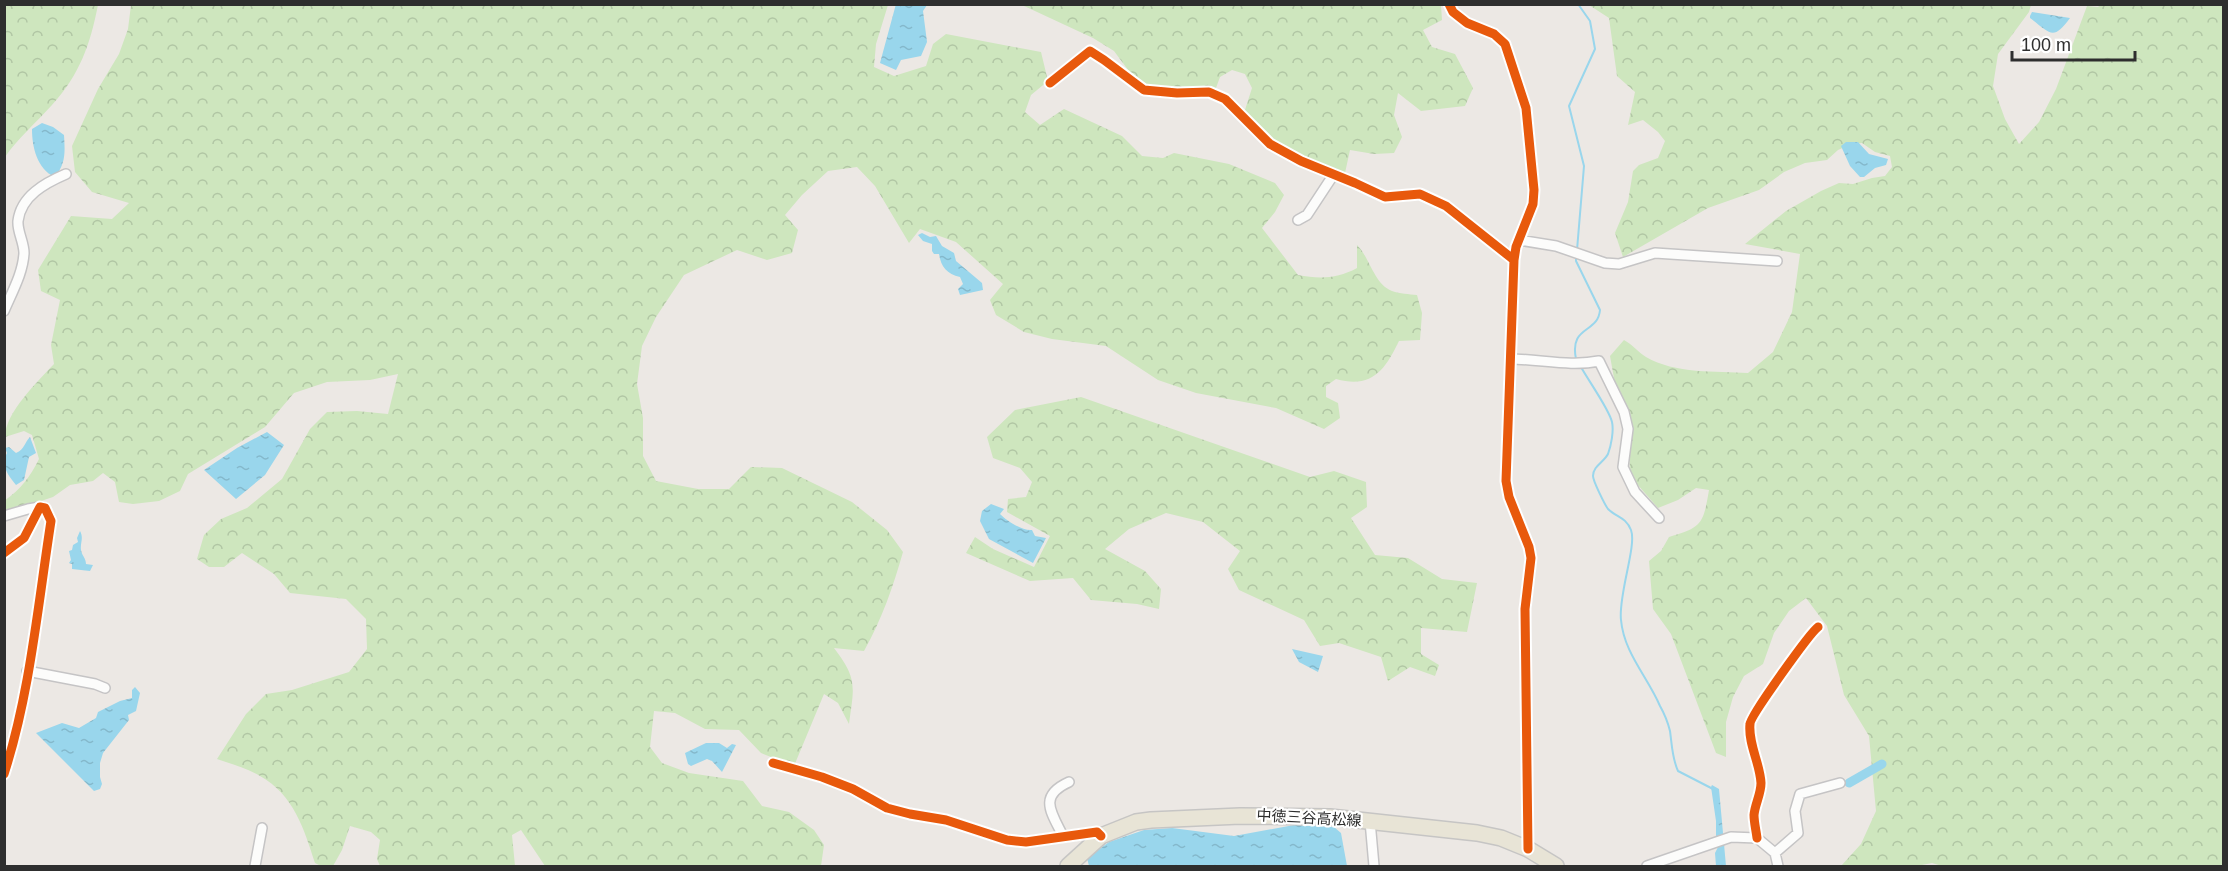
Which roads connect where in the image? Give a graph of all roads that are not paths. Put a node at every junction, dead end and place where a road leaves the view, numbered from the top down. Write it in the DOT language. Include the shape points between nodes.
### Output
graph roads {
  1 [pos="1449,4"];
  2 [pos="1050,82"];
  3 [pos="66,174"];
  4 [pos="1334,174"];
  5 [pos="1298,220"];
  6 [pos="1519,240"];
  7 [pos="1514,260"];
  8 [pos="1778,261"];
  9 [pos="4,311"];
  10 [pos="1510,359"];
  11 [pos="40,507"];
  12 [pos="4,516"];
  13 [pos="1659,518"];
  14 [pos="4,554"];
  15 [pos="1818,627"];
  16 [pos="27,671"];
  17 [pos="105,687"];
  18 [pos="773,763"];
  19 [pos="4,774"];
  20 [pos="1069,782"];
  21 [pos="1840,783"];
  22 [pos="1370,821"];
  23 [pos="262,828"];
  24 [pos="1063,836"];
  25 [pos="1101,836"];
  26 [pos="1757,838"];
  27 [pos="1528,849"];
  28 [pos="1775,853"];
  29 [pos="255,867"];
  30 [pos="1068,867"];
  31 [pos="1374,867"];
  32 [pos="1556,867"];
  33 [pos="1647,867"];
  34 [pos="1778,867"];
  1 -- 6 [label="street" via="1467,23 1494,34 1505,44 1526,108 1534,190"];
  2 -- 4 [label="street" via="1089,51 1144,90 1209,92 1225,99 1270,144"];
  3 -- 9 [label="street" via="35,191 20,214 22,265"];
  4 -- 5 [label="street" via="1307,215"];
  4 -- 7 [label="street" via="1385,197 1420,194 1446,206"];
  6 -- 7 [label="street"];
  6 -- 8 [label="street" via="1619,264 1655,253"];
  7 -- 10 [label="street"];
  10 -- 13 [label="street" via="1580,364 1599,361 1628,429 1623,467 1635,492"];
  10 -- 27 [label="street" via="1506,480 1510,503 1521,523 1531,558 1525,609"];
  11 -- 12 [label="street"];
  11 -- 14 [label="street" via="24,538"];
  11 -- 16 [label="street" via="45,508 51,521"];
  15 -- 26 [label="street" via="1749,722 1761,783 1754,816"];
  16 -- 17 [label="street"];
  16 -- 19 [label="street" via="14,743"];
  18 -- 24 [label="street" via="853,789 887,808 946,820 1007,840 1026,842"];
  20 -- 24 [label="street" via="1060,786 1049,802"];
  21 -- 28 [label="street" via="1800,794 1795,811 1798,833"];
  22 -- 25 [label="main road, 中徳三谷高松線" via="1300,816 1186,817 1137,822"];
  22 -- 27 [label="main road, 中徳三谷高松線" via="1477,833"];
  22 -- 31 [label="street"];
  23 -- 29 [label="street"];
  24 -- 25 [label="street" via="1097,832"];
  25 -- 30 [label="main road, 中徳三谷高松線"];
  26 -- 28 [label="street"];
  26 -- 33 [label="street" via="1731,837"];
  27 -- 32 [label="main road, 中徳三谷高松線"];
  28 -- 34 [label="street"];
}
